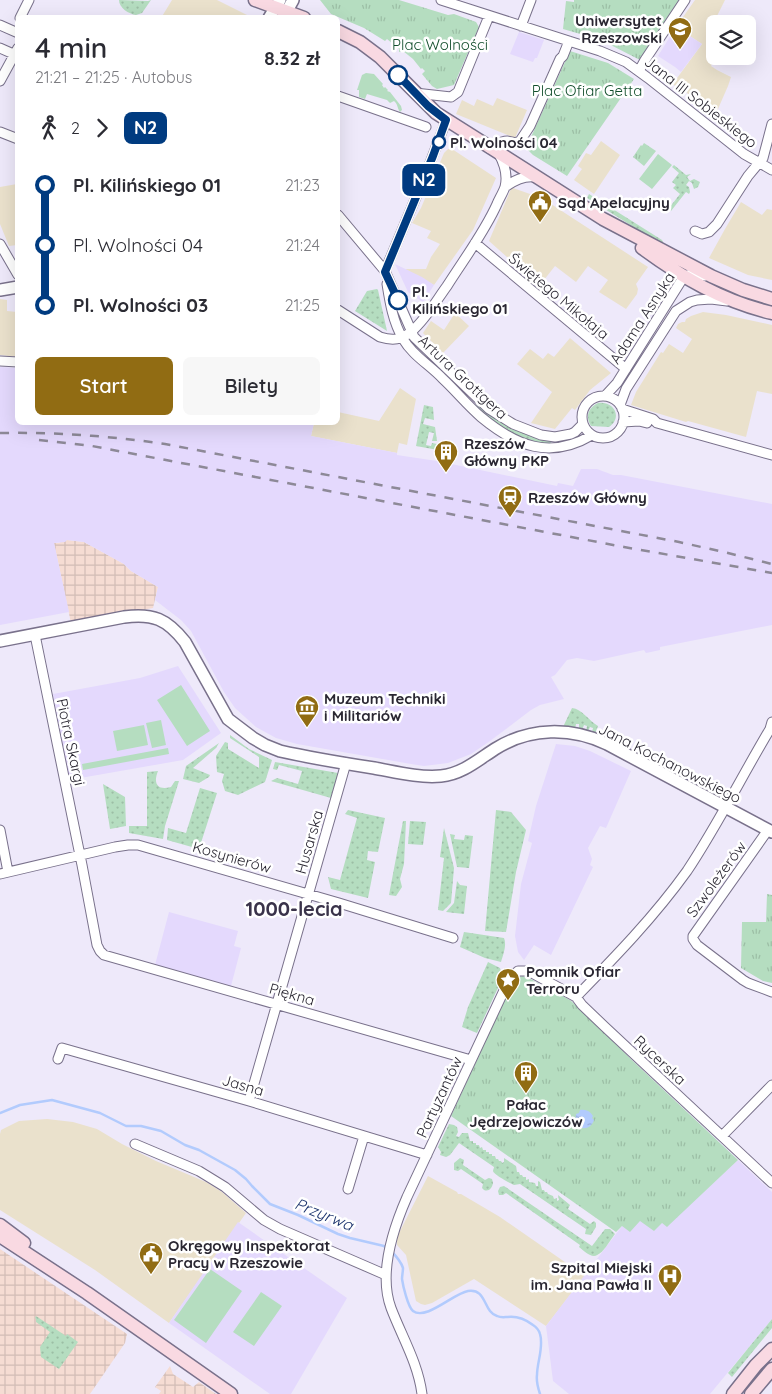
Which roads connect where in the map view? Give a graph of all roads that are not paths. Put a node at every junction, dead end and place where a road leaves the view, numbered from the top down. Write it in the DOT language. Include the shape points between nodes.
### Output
graph roads {
  1 [pos="29,0"];
  2 [pos="255,0"];
  3 [pos="441,0"];
  4 [pos="531,0"];
  5 [pos="684,0"];
  6 [pos="281,9"];
  7 [pos="22,15"];
  8 [pos="296,15"];
  9 [pos="489,16"];
  10 [pos="0,25"];
  11 [pos="521,26"];
  12 [pos="15,32"];
  13 [pos="340,32"];
  14 [pos="569,41"];
  15 [pos="0,48"];
  16 [pos="15,53"];
  17 [pos="15,55"];
  18 [pos="639,71"];
  19 [pos="0,81"];
  20 [pos="415,93"];
  21 [pos="340,97"];
  22 [pos="446,120"];
  23 [pos="772,124"];
  24 [pos="426,127"];
  25 [pos="0,132"];
  26 [pos="15,138"];
  27 [pos="494,151"];
  28 [pos="758,163"];
  29 [pos="772,170"];
  30 [pos="536,177"];
  31 [pos="505,187"];
  32 [pos="340,217"];
  33 [pos="608,222"];
  34 [pos="695,231"];
  35 [pos="475,243"];
  36 [pos="0,244"];
  37 [pos="15,271"];
  38 [pos="385,272"];
  39 [pos="710,276"];
  40 [pos="684,277"];
  41 [pos="15,287"];
  42 [pos="0,290"];
  43 [pos="772,298"];
  44 [pos="737,302"];
  45 [pos="340,311"];
  46 [pos="772,312"];
  47 [pos="411,332"];
  48 [pos="402,338"];
  49 [pos="0,360"];
  50 [pos="15,362"];
  51 [pos="626,369"];
  52 [pos="605,396"];
  53 [pos="621,407"];
  54 [pos="623,422"];
  55 [pos="657,423"];
  56 [pos="583,424"];
  57 [pos="592,435"];
  58 [pos="772,455"];
  59 [pos="34,635"];
  60 [pos="0,641"];
  61 [pos="772,722"];
  62 [pos="346,763"];
  63 [pos="725,807"];
  64 [pos="0,830"];
  65 [pos="770,831"];
  66 [pos="80,856"];
  67 [pos="4,873"];
  68 [pos="309,894"];
  69 [pos="453,938"];
  70 [pos="104,955"];
  71 [pos="522,971"];
  72 [pos="772,992"];
  73 [pos="576,997"];
  74 [pos="277,1004"];
  75 [pos="58,1059"];
  76 [pos="472,1060"];
  77 [pos="772,1085"];
  78 [pos="249,1101"];
  79 [pos="364,1136"];
  80 [pos="722,1136"];
  81 [pos="135,1144"];
  82 [pos="427,1155"];
  83 [pos="772,1183"];
  84 [pos="348,1189"];
  85 [pos="0,1225"];
  86 [pos="0,1236"];
  87 [pos="386,1271"];
  88 [pos="87,1293"];
  89 [pos="772,1349"];
  90 [pos="772,1369"];
  91 [pos="231,1394"];
  92 [pos="422,1394"];
  93 [pos="733,1394"];
  94 [pos="751,1394"];
  1 -- 7 [label="street"];
  2 -- 6 [label="main road"];
  3 -- 9 [label="street, Jana III Sobieskiego"];
  4 -- 11 [label="street"];
  5 -- 18 [label="street"];
  6 -- 8 [label="main road"];
  9 -- 11 [label="street, Jana III Sobieskiego"];
  9 -- 20 [label="street" via="458,92 451,97"];
  10 -- 12 [label="street"];
  11 -- 14 [label="street, Jana III Sobieskiego"];
  13 -- 20 [label="main road" via="380,57"];
  14 -- 18 [label="street, Jana III Sobieskiego" via="607,53"];
  14 -- 27 [label="street" via="520,141 503,142"];
  15 -- 16 [label="street"];
  17 -- 19 [label="street"];
  18 -- 28 [label="street, Jana III Sobieskiego"];
  20 -- 22 [label="main road"];
  21 -- 24 [label="street"];
  22 -- 27 [label="main road"];
  22 -- 38 [label="street"];
  23 -- 28 [label="street" via="763,158"];
  25 -- 26 [label="street"];
  27 -- 30 [label="main road"];
  27 -- 31 [label="street" via="505,167"];
  28 -- 29 [label="street, Jana III Sobieskiego"];
  28 -- 34 [label="street" via="713,229 702,234"];
  30 -- 31 [label="street" via="521,178"];
  30 -- 33 [label="main road"];
  31 -- 35 [label="street"];
  32 -- 38 [label="street"];
  33 -- 39 [label="main road"];
  33 -- 40 [label="main road"];
  35 -- 47 [label="street" via="422,321"];
  35 -- 51 [label="street, Świętego Mikołaja"];
  36 -- 37 [label="street"];
  38 -- 47 [label="street, Artura Grottgera"];
  38 -- 48 [label="street, Artura Grottgera" via="394,320"];
  39 -- 40 [label="street, Adama Asnyka" via="687,274"];
  39 -- 43 [label="main road"];
  40 -- 44 [label="main road"];
  40 -- 51 [label="street, Adama Asnyka"];
  41 -- 42 [label="street"];
  44 -- 46 [label="main road"];
  44 -- 53 [label="street, Adama Asnyka" via="697,300 676,310 626,390"];
  45 -- 48 [label="street" via="380,337"];
  47 -- 48 [label="street"];
  47 -- 56 [label="street, Artura Grottgera" via="481,402 513,424 555,437 576,432"];
  48 -- 57 [label="street, Artura Grottgera" via="410,350 481,417 515,439 550,449 573,445"];
  49 -- 50 [label="street"];
  51 -- 52 [label="street, Adama Asnyka"];
  52 -- 53 [label="street"];
  52 -- 56 [label="street" via="594,398 586,405"];
  53 -- 54 [label="street"];
  53 -- 55 [label="street"];
  54 -- 55 [label="street"];
  54 -- 57 [label="street" via="612,436"];
  55 -- 58 [label="street"];
  56 -- 57 [label="street"];
  59 -- 60 [label="street, Jana Kochanowskiego"];
  59 -- 62 [label="street, Jana Kochanowskiego" via="137,615 152,617 172,628 185,642 228,719 241,730 280,751"];
  59 -- 66 [label="street, Piotra Skargi"];
  61 -- 63 [label="street"];
  62 -- 63 [label="street, Jana Kochanowskiego" via="412,775 444,776 458,772 518,738 557,731 608,744"];
  62 -- 68 [label="street, Husarska"];
  63 -- 65 [label="street, Jana Kochanowskiego"];
  63 -- 73 [label="street" via="698,854 658,908"];
  64 -- 67 [label="street"];
  65 -- 72 [label="street, Szwoleżerów" via="693,939 743,980"];
  66 -- 67 [label="street, Kosynierów"];
  66 -- 68 [label="street, Kosynierów" via="138,845"];
  66 -- 70 [label="street, Piotra Skargi" via="98,946"];
  68 -- 69 [label="street, Kosynierów"];
  68 -- 74 [label="street, Husarska"];
  70 -- 74 [label="street, Piękna"];
  71 -- 73 [label="street, Rycerska" via="532,973"];
  71 -- 76 [label="street, Partyzantów" via="515,973 507,984"];
  73 -- 80 [label="street, Rycerska"];
  74 -- 76 [label="street, Piękna"];
  74 -- 78 [label="street, Husarska"];
  75 -- 78 [label="street, Jasna" via="62,1048"];
  76 -- 82 [label="street, Partyzantów"];
  77 -- 80 [label="street"];
  78 -- 79 [label="street, Jasna"];
  79 -- 82 [label="street, Jasna"];
  79 -- 84 [label="street"];
  80 -- 83 [label="street, Rycerska"];
  81 -- 87 [label="street" via="199,1171 280,1230"];
  82 -- 87 [label="street, Partyzantów" via="401,1211"];
  85 -- 88 [label="main road"];
  86 -- 88 [label="main road"];
  87 -- 92 [label="street" via="390,1303 414,1360"];
  88 -- 91 [label="main road"];
  89 -- 93 [label="main road"];
  90 -- 94 [label="main road"];
}
